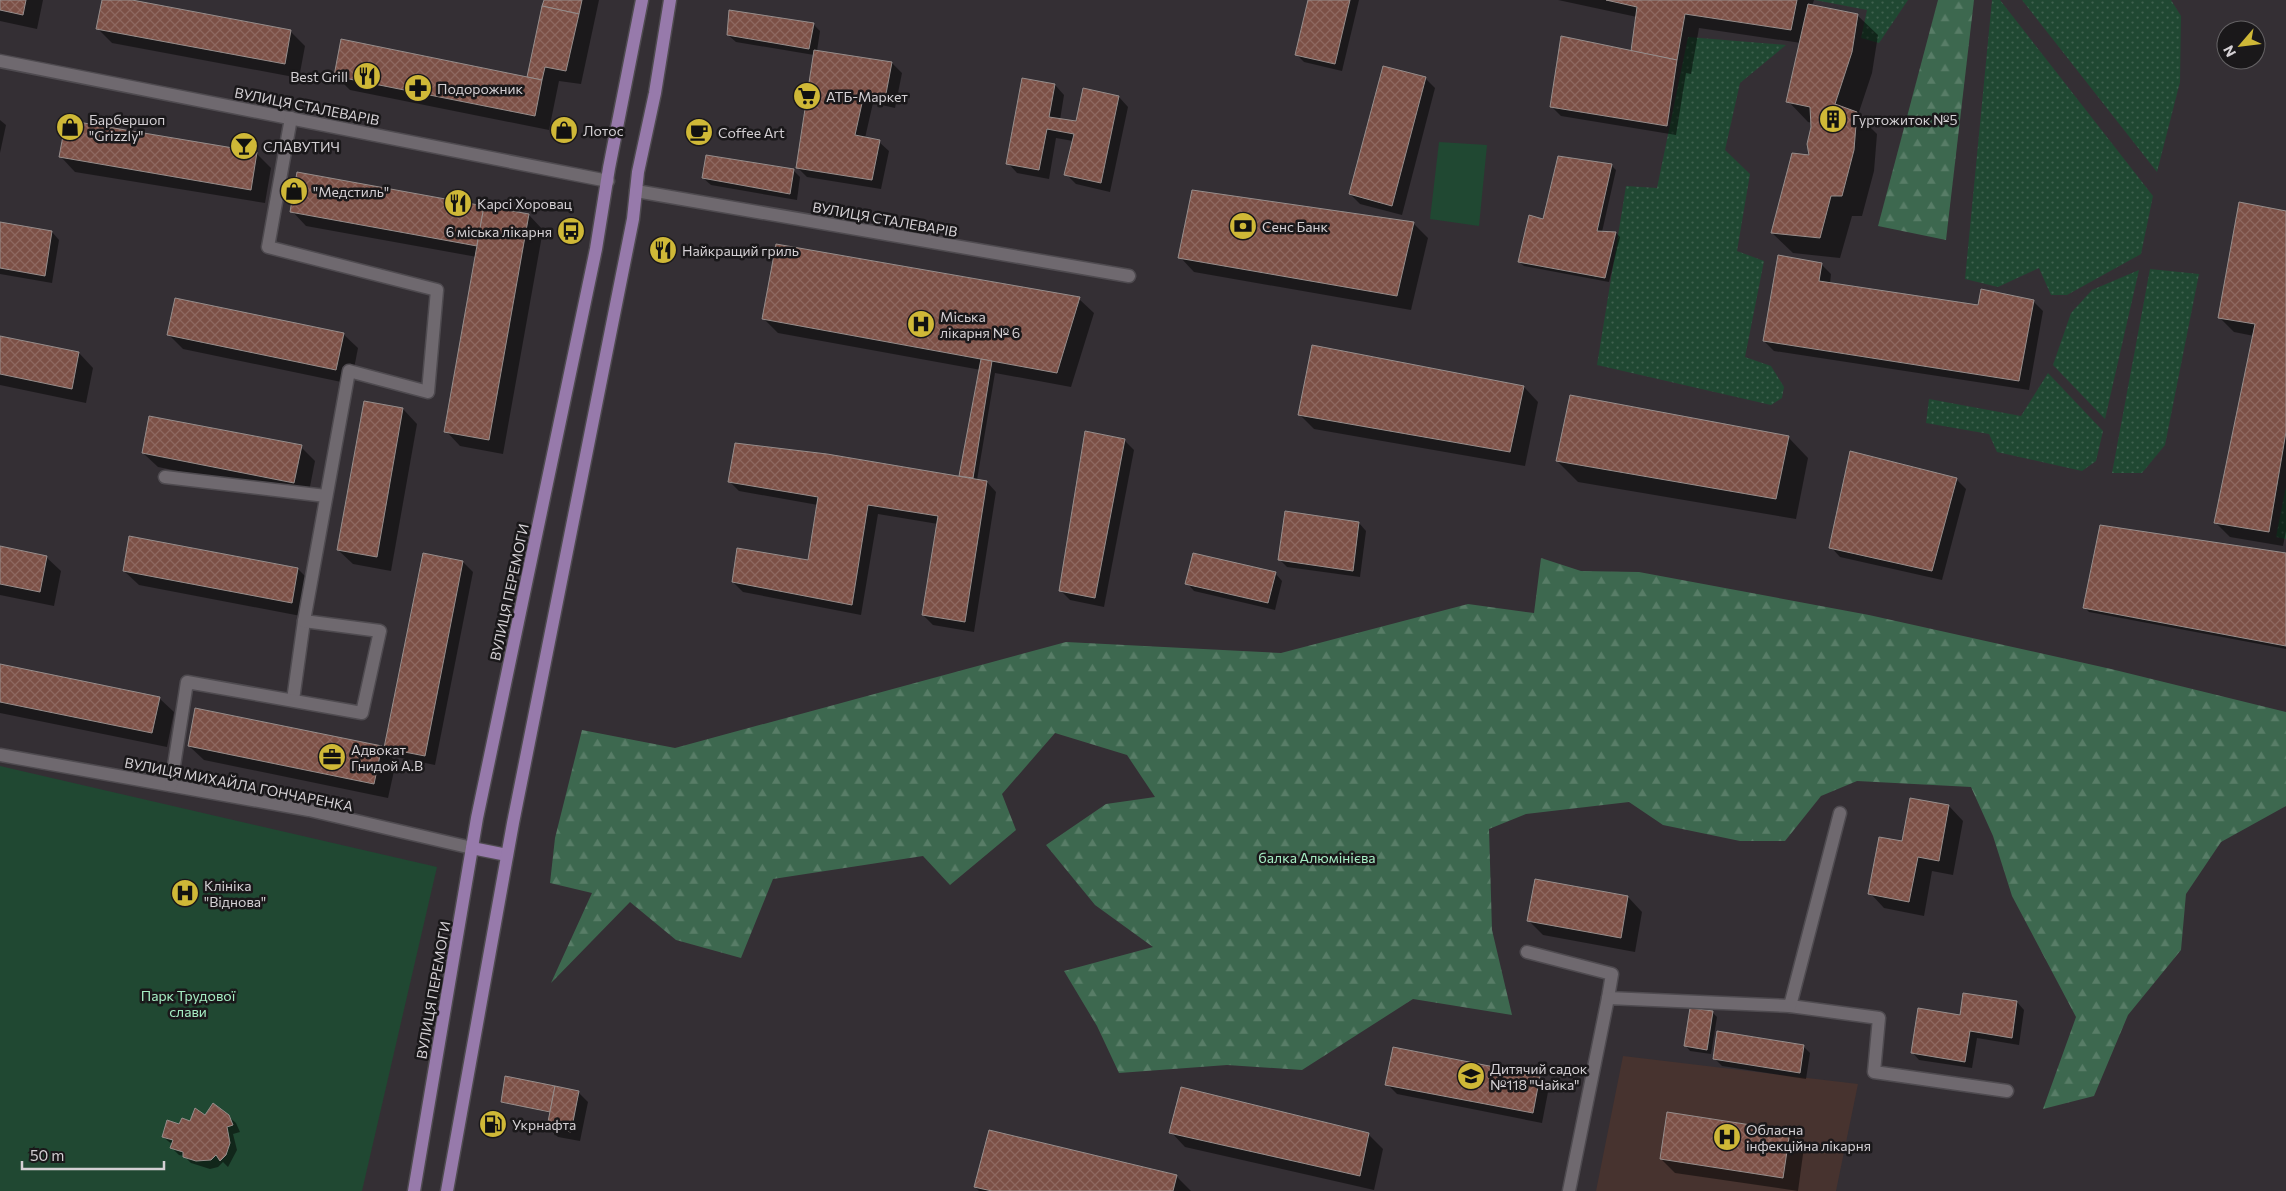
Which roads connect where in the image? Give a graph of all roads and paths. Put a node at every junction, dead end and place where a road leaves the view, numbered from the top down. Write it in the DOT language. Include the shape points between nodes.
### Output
graph roads {
  1 [pos="642,0"];
  2 [pos="670,0"];
  3 [pos="0,61"];
  4 [pos="291,118"];
  5 [pos="608,182"];
  6 [pos="636,191"];
  7 [pos="1129,276"];
  8 [pos="165,477"];
  9 [pos="326,496"];
  10 [pos="304,621"];
  11 [pos="293,700"];
  12 [pos="0,755"];
  13 [pos="171,784"];
  14 [pos="1840,813"];
  15 [pos="472,848"];
  16 [pos="507,855"];
  17 [pos="1526,952"];
  18 [pos="1608,998"];
  19 [pos="1790,1006"];
  20 [pos="2007,1091"];
  21 [pos="414,1191"];
  22 [pos="447,1191"];
  23 [pos="1568,1191"];
  1 -- 5 [label="main road, ВУЛИЦЯ ПЕРЕМОГИ"];
  2 -- 6 [label="main road"];
  3 -- 4 [label="street, ВУЛИЦЯ СТАЛЕВАРІВ"];
  4 -- 5 [label="street, ВУЛИЦЯ СТАЛЕВАРІВ"];
  4 -- 9 [label="street" via="268,247 437,290 428,392 348,372"];
  5 -- 15 [label="main road, ВУЛИЦЯ ПЕРЕМОГИ"];
  6 -- 7 [label="street, ВУЛИЦЯ СТАЛЕВАРІВ"];
  6 -- 16 [label="main road"];
  8 -- 9 [label="street"];
  9 -- 10 [label="street"];
  10 -- 11 [label="street"];
  10 -- 11 [label="street" via="380,631 362,713"];
  11 -- 13 [label="street" via="188,682"];
  12 -- 13 [label="street, ВУЛИЦЯ МИХАЙЛА ГОНЧАРЕНКА"];
  13 -- 15 [label="street, ВУЛИЦЯ МИХАЙЛА ГОНЧАРЕНКА" via="309,810"];
  14 -- 19 [label="street"];
  15 -- 16 [label="main road"];
  15 -- 21 [label="main road, ВУЛИЦЯ ПЕРЕМОГИ"];
  16 -- 22 [label="main road"];
  17 -- 18 [label="street" via="1612,974"];
  18 -- 19 [label="street"];
  18 -- 23 [label="street"];
  19 -- 20 [label="street" via="1879,1018 1874,1072"];
}
